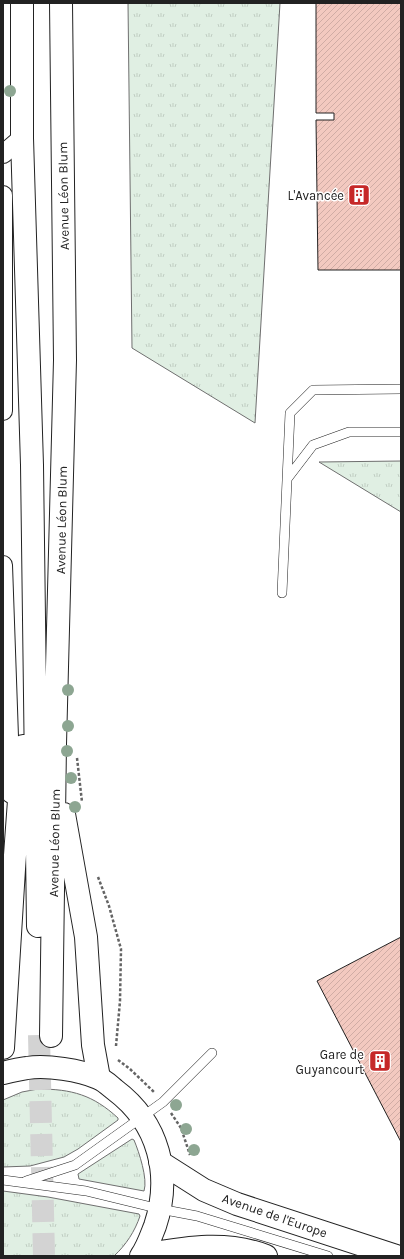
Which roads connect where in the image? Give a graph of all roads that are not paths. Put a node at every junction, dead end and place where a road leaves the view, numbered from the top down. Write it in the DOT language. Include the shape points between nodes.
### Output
graph roads {
  1 [pos="22,3"];
  2 [pos="61,3"];
  3 [pos="22,138"];
  4 [pos="3,154"];
  5 [pos="3,195"];
  6 [pos="401,389"];
  7 [pos="3,411"];
  8 [pos="401,432"];
  9 [pos="287,479"];
  10 [pos="3,565"];
  11 [pos="282,593"];
  12 [pos="55,744"];
  13 [pos="28,776"];
  14 [pos="14,869"];
  15 [pos="3,1048"];
  16 [pos="212,1053"];
  17 [pos="3,1073"];
  18 [pos="99,1078"];
  19 [pos="142,1117"];
  20 [pos="160,1162"];
  21 [pos="3,1180"];
  22 [pos="23,1182"];
  23 [pos="160,1209"];
  24 [pos="141,1255"];
  25 [pos="266,1256"];
  26 [pos="328,1256"];
  27 [pos="396,1256"];
  1 -- 3 [label="main road, Avenue Léon Blum"];
  2 -- 12 [label="main road, Avenue Léon Blum" via="65,360"];
  3 -- 4 [label="street"];
  3 -- 13 [label="main road, Avenue Léon Blum" via="32,464"];
  5 -- 7 [label="street"];
  6 -- 9 [label="lane" via="313,390 290,413"];
  8 -- 9 [label="lane" via="349,432 313,445"];
  9 -- 11 [label="lane"];
  10 -- 14 [label="street"];
  12 -- 13 [label="main road, Avenue Léon Blum" via="45,1036"];
  12 -- 18 [label="main road" via="65,821 86,937 92,1045"];
  13 -- 14 [label="main road"];
  14 -- 15 [label="main road"];
  16 -- 19 [label="lane" via="164,1102"];
  17 -- 18 [label="main road" via="28,1067 66,1068"];
  18 -- 19 [label="main road" via="124,1097"];
  19 -- 20 [label="main road" via="153,1139"];
  19 -- 22 [label="lane" via="75,1165"];
  20 -- 23 [label="main road" via="163,1186"];
  20 -- 27 [label="main road, Avenue de l'Europe" via="204,1190 237,1204"];
  21 -- 22 [label="lane"];
  22 -- 23 [label="lane" via="86,1191"];
  23 -- 24 [label="main road"];
  23 -- 26 [label="lane" via="197,1216"];
  24 -- 25 [label="main road" via="180,1248 215,1246"];
}
